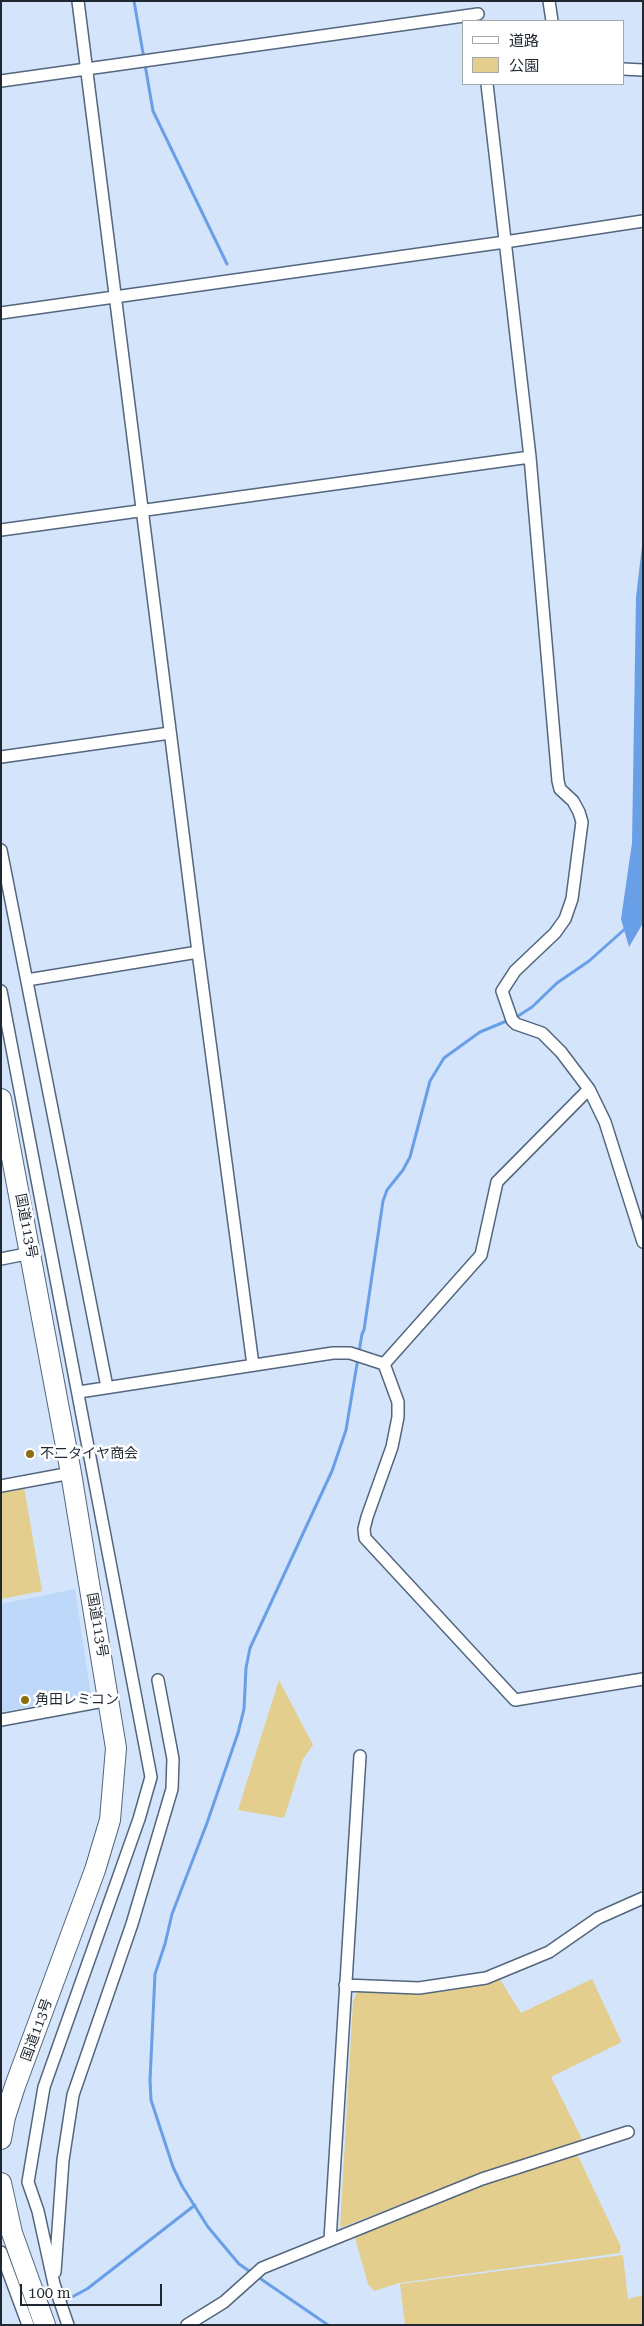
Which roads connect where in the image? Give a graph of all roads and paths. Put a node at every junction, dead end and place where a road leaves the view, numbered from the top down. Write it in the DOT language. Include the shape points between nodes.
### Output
graph roads {
  1 [pos="78,1"];
  2 [pos="476,1"];
  3 [pos="549,1"];
  4 [pos="479,18"];
  5 [pos="462,20"];
  6 [pos="464,20"];
  7 [pos="552,20"];
  8 [pos="87,69"];
  9 [pos="624,69"];
  10 [pos="643,70"];
  11 [pos="1,81"];
  12 [pos="486,85"];
  13 [pos="643,220"];
  14 [pos="505,242"];
  15 [pos="115,297"];
  16 [pos="1,313"];
  17 [pos="530,457"];
  18 [pos="142,510"];
  19 [pos="1,530"];
  20 [pos="170,733"];
  21 [pos="1,757"];
  22 [pos="1,850"];
  23 [pos="198,952"];
  24 [pos="27,980"];
  25 [pos="1,991"];
  26 [pos="588,1089"];
  27 [pos="1,1099"];
  28 [pos="643,1242"];
  29 [pos="31,1253"];
  30 [pos="1,1259"];
  31 [pos="384,1364"];
  32 [pos="253,1366"];
  33 [pos="107,1387"];
  34 [pos="79,1392"];
  35 [pos="71,1473"];
  36 [pos="1,1486"];
  37 [pos="643,1679"];
  38 [pos="158,1680"];
  39 [pos="109,1700"];
  40 [pos="1,1720"];
  41 [pos="360,1756"];
  42 [pos="643,1898"];
  43 [pos="345,1985"];
  44 [pos="628,2132"];
  45 [pos="1,2139"];
  46 [pos="1,2183"];
  47 [pos="330,2240"];
  48 [pos="1,2252"];
  49 [pos="54,2284"];
  50 [pos="33,2324"];
  51 [pos="68,2325"];
  52 [pos="187,2325"];
  1 -- 8 [label="street"];
  2 -- 4 [label="street"];
  3 -- 7 [label="street"];
  4 -- 6 [label="street"];
  5 -- 8 [label="street"];
  8 -- 11 [label="street"];
  8 -- 15 [label="street"];
  9 -- 10 [label="street"];
  12 -- 14 [label="street"];
  13 -- 14 [label="street"];
  14 -- 15 [label="street"];
  14 -- 17 [label="street"];
  15 -- 16 [label="street"];
  15 -- 18 [label="street"];
  17 -- 18 [label="street"];
  17 -- 26 [label="street" via="558,781 560,789 573,801 582,822 572,899 565,919 555,933 514,971 502,991 512,1020 542,1032"];
  18 -- 19 [label="street"];
  18 -- 20 [label="street"];
  20 -- 21 [label="street"];
  20 -- 23 [label="street"];
  22 -- 24 [label="street"];
  23 -- 24 [label="street"];
  23 -- 32 [label="street"];
  24 -- 33 [label="street"];
  25 -- 34 [label="street"];
  26 -- 28 [label="street" via="605,1122"];
  26 -- 31 [label="street" via="498,1182 481,1255"];
  27 -- 29 [label="highway, 国道113号"];
  29 -- 30 [label="street"];
  29 -- 35 [label="highway, 国道113号"];
  31 -- 32 [label="street" via="350,1353 333,1353"];
  31 -- 37 [label="street" via="398,1402 398,1417 392,1447 367,1517 365,1538 515,1700"];
  32 -- 33 [label="street"];
  33 -- 34 [label="street"];
  34 -- 49 [label="street" via="151,1777 44,2086 28,2182 38,2211"];
  35 -- 36 [label="street"];
  35 -- 39 [label="highway, 国道113号"];
  38 -- 49 [label="street" via="173,1759 172,1789 132,1924 73,2095 63,2160"];
  39 -- 40 [label="street"];
  39 -- 45 [label="highway, 国道113号" via="116,1748 110,1820 95,1870 5,2117"];
  41 -- 43 [label="street"];
  42 -- 43 [label="street" via="598,1918 548,1952 486,1978 419,1988"];
  43 -- 47 [label="street"];
  44 -- 47 [label="street" via="482,2179"];
  46 -- 50 [label="highway"];
  47 -- 52 [label="street" via="262,2268 224,2302"];
  48 -- 50 [label="street"];
  49 -- 51 [label="street"];
}
